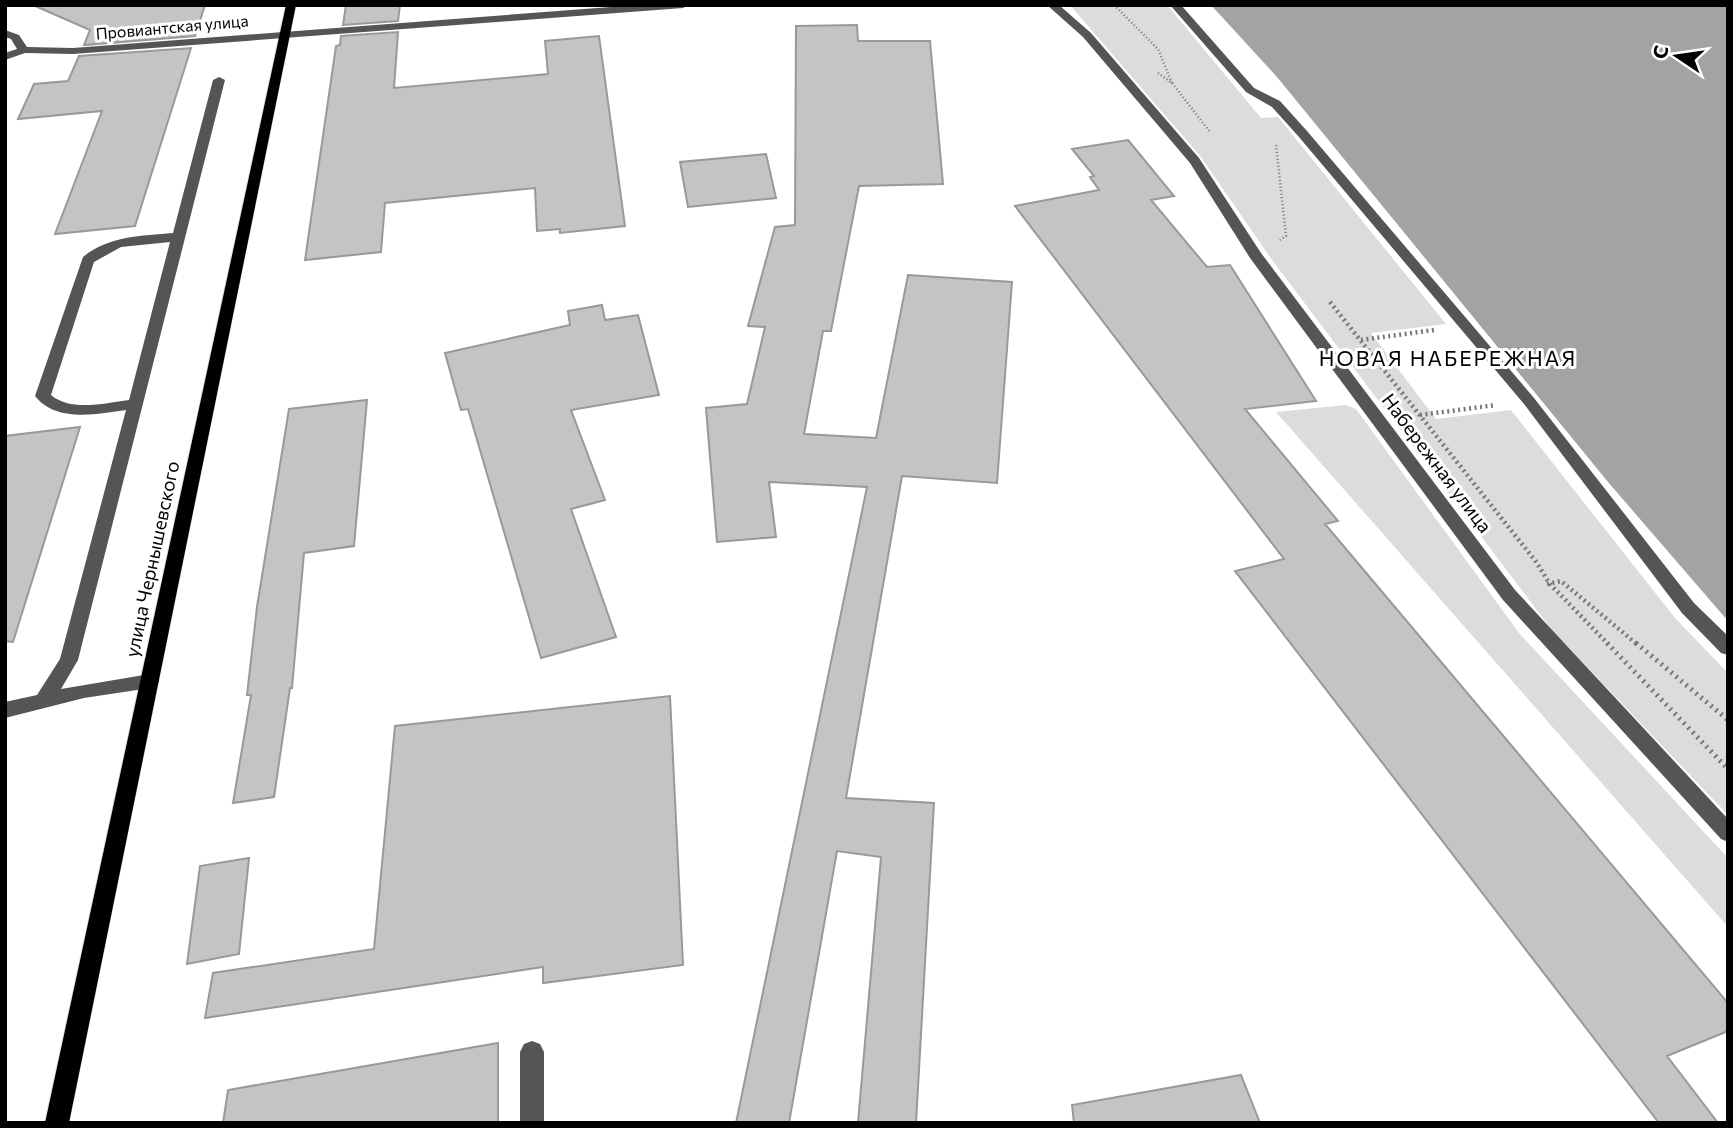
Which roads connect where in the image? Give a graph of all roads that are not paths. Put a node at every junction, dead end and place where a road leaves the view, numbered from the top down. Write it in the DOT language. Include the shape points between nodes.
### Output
graph roads {
  1 [pos="291,5"];
  2 [pos="682,5"];
  3 [pos="1052,5"];
  4 [pos="1175,5"];
  5 [pos="5,33"];
  6 [pos="285,34"];
  7 [pos="24,50"];
  8 [pos="5,57"];
  9 [pos="219,80"];
  10 [pos="178,237"];
  11 [pos="135,404"];
  12 [pos="1728,648"];
  13 [pos="150,681"];
  14 [pos="43,701"];
  15 [pos="5,710"];
  16 [pos="1728,833"];
  17 [pos="532,1052"];
  18 [pos="57,1123"];
  19 [pos="532,1123"];
  1 -- 6 [label="main road, улица Чернышевского"];
  2 -- 6 [label="street, Провиантская улица"];
  3 -- 16 [label="street, Набережная улица" via="1087,35 1195,161 1255,256 1509,595"];
  4 -- 12 [label="street" via="1250,90 1276,104 1529,401 1688,608"];
  5 -- 7 [label="street" via="15,37"];
  6 -- 7 [label="street, Провиантская улица" via="72,51"];
  6 -- 13 [label="main road, улица Чернышевского"];
  7 -- 8 [label="street"];
  9 -- 10 [label="street"];
  10 -- 11 [label="street"];
  10 -- 11 [label="street" via="109,246 88,260 43,396 49,404 66,409"];
  11 -- 14 [label="street" via="69,660"];
  13 -- 14 [label="street"];
  13 -- 18 [label="main road, улица Чернышевского"];
  14 -- 15 [label="street"];
  17 -- 19 [label="street"];
}
